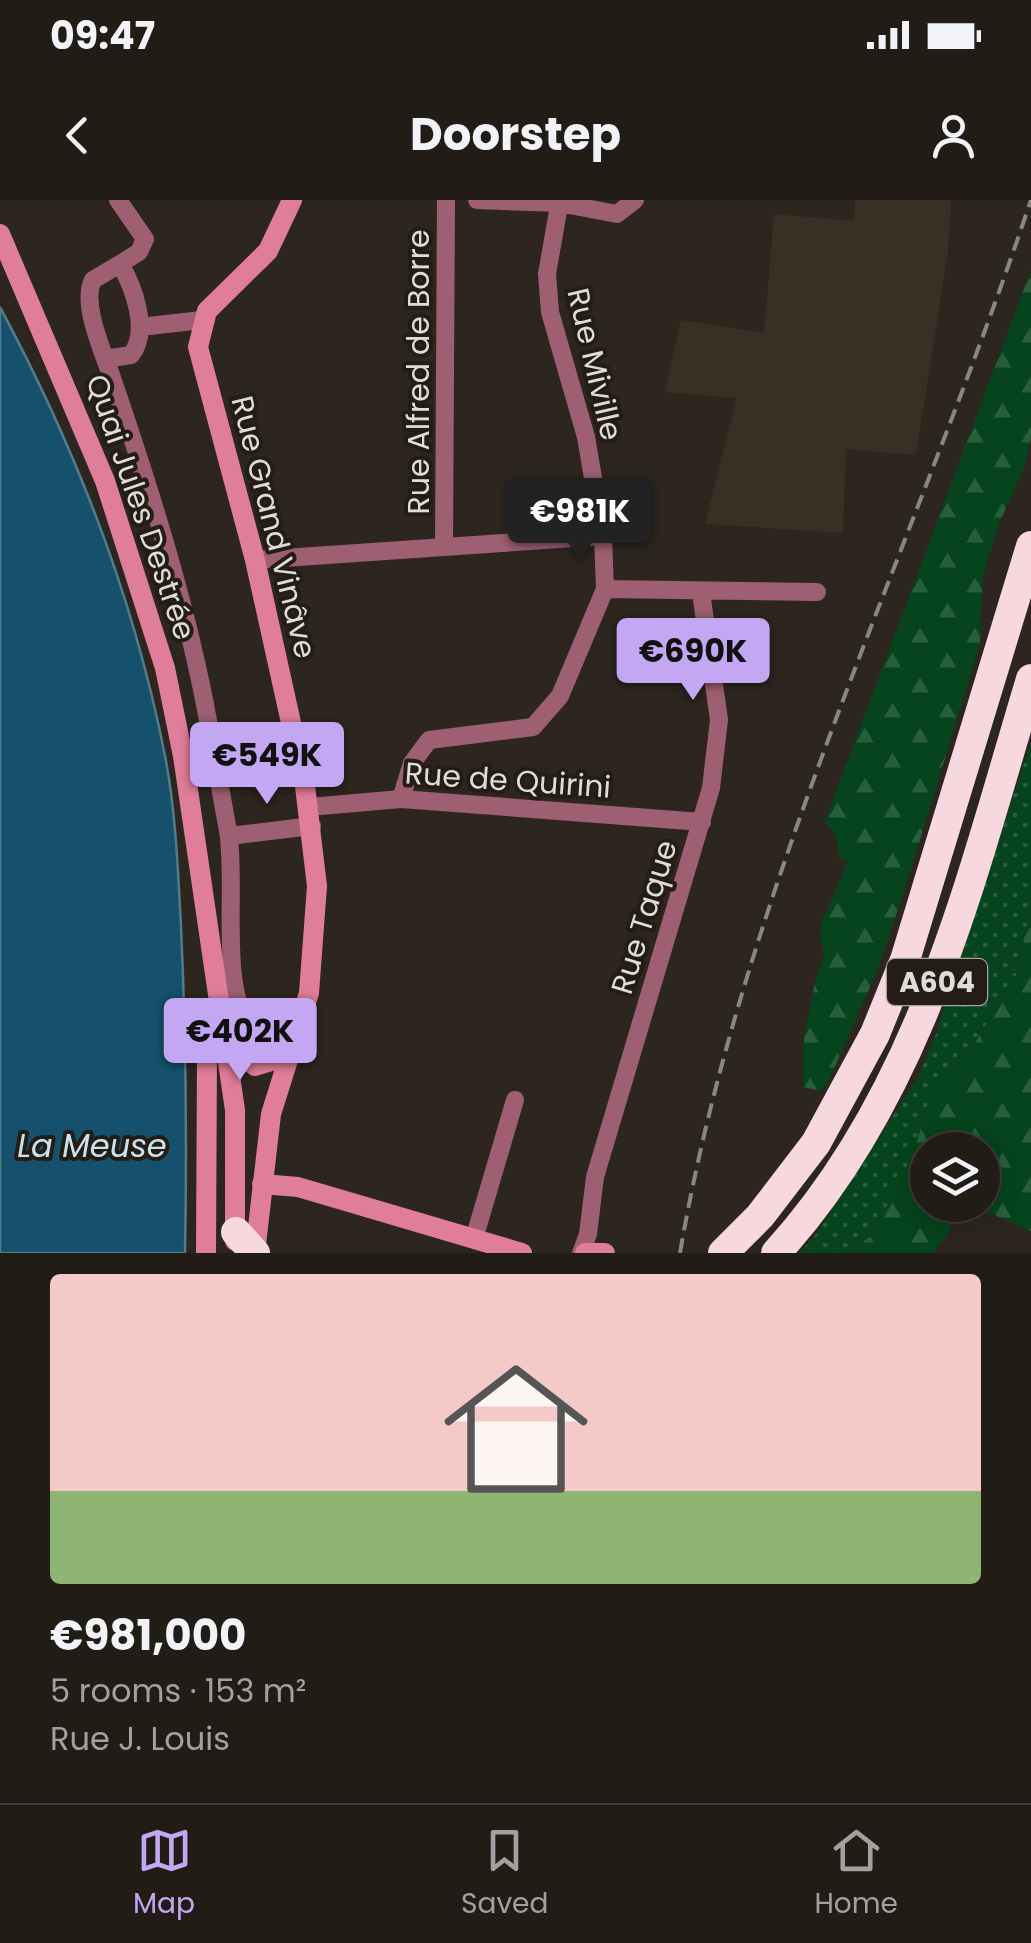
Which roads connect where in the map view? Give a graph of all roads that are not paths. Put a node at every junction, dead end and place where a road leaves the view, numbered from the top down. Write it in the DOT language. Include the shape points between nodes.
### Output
graph roads {
  1 [pos="118,200"];
  2 [pos="292,200"];
  3 [pos="446,200"];
  4 [pos="477,200"];
  5 [pos="635,200"];
  6 [pos="559,202"];
  7 [pos="0,234"];
  8 [pos="120,264"];
  9 [pos="202,320"];
  10 [pos="140,328"];
  11 [pos="105,359"];
  12 [pos="603,536"];
  13 [pos="444,545"];
  14 [pos="1031,546"];
  15 [pos="255,560"];
  16 [pos="605,589"];
  17 [pos="701,592"];
  18 [pos="817,592"];
  19 [pos="1031,679"];
  20 [pos="401,799"];
  21 [pos="310,817"];
  22 [pos="702,822"];
  23 [pos="229,836"];
  24 [pos="208,928"];
  25 [pos="213,1020"];
  26 [pos="296,1037"];
  27 [pos="225,1040"];
  28 [pos="265,1068"];
  29 [pos="515,1100"];
  30 [pos="271,1114"];
  31 [pos="262,1175"];
  32 [pos="474,1239"];
  33 [pos="241,1249"];
  34 [pos="723,1252"];
  35 [pos="206,1253"];
  36 [pos="522,1253"];
  37 [pos="583,1253"];
  38 [pos="604,1253"];
  39 [pos="776,1253"];
  1 -- 8 [label="street" via="145,239"];
  2 -- 9 [label="street" via="268,251"];
  3 -- 13 [label="street, Rue Alfred de Borre"];
  4 -- 6 [label="street"];
  5 -- 6 [label="street" via="617,214"];
  6 -- 12 [label="street, Rue Miville" via="547,274 550,312 586,437"];
  7 -- 24 [label="street, Quai Jules Destrée" via="71,394 155,629 183,756"];
  8 -- 10 [label="street" via="132,282"];
  8 -- 11 [label="street" via="90,288"];
  9 -- 10 [label="street"];
  9 -- 15 [label="street, Rue Grand Vinâve" via="198,348"];
  10 -- 11 [label="street" via="135,352"];
  11 -- 23 [label="street" via="187,637"];
  12 -- 13 [label="street"];
  12 -- 16 [label="street, Rue Miville"];
  13 -- 15 [label="street"];
  14 -- 34 [label="highway, A604" via="905,960 875,1034 816,1143"];
  15 -- 21 [label="street, Rue Grand Vinâve"];
  16 -- 17 [label="street"];
  16 -- 20 [label="street" via="560,696 543,717 526,730 428,740 412,762"];
  17 -- 18 [label="street"];
  17 -- 22 [label="street, Rue Taque" via="719,720"];
  19 -- 39 [label="highway, A604" via="910,1052 849,1163"];
  20 -- 21 [label="street, Rue de Quirini"];
  20 -- 22 [label="street, Rue de Quirini"];
  21 -- 23 [label="street, Rue de Quirini"];
  21 -- 26 [label="street, Rue Grand Vinâve" via="316,945"];
  22 -- 37 [label="street, Rue Taque" via="595,1176"];
  23 -- 26 [label="street" via="232,957 244,1017 262,1038"];
  24 -- 25 [label="street, Quai Jules Destrée"];
  24 -- 27 [label="street, Quai Jules Destrée"];
  25 -- 33 [label="street, Quai Jules Destrée"];
  25 -- 35 [label="street"];
  26 -- 28 [label="street"];
  26 -- 30 [label="street, Rue Grand Vinâve"];
  27 -- 28 [label="street"];
  27 -- 33 [label="street, Quai Jules Destrée"];
  28 -- 30 [label="street"];
  28 -- 31 [label="street" via="254,1162"];
  29 -- 32 [label="street"];
  30 -- 31 [label="street"];
  31 -- 32 [label="street"];
  31 -- 33 [label="street"];
  32 -- 36 [label="street"];
  37 -- 38 [label="street"];
}
